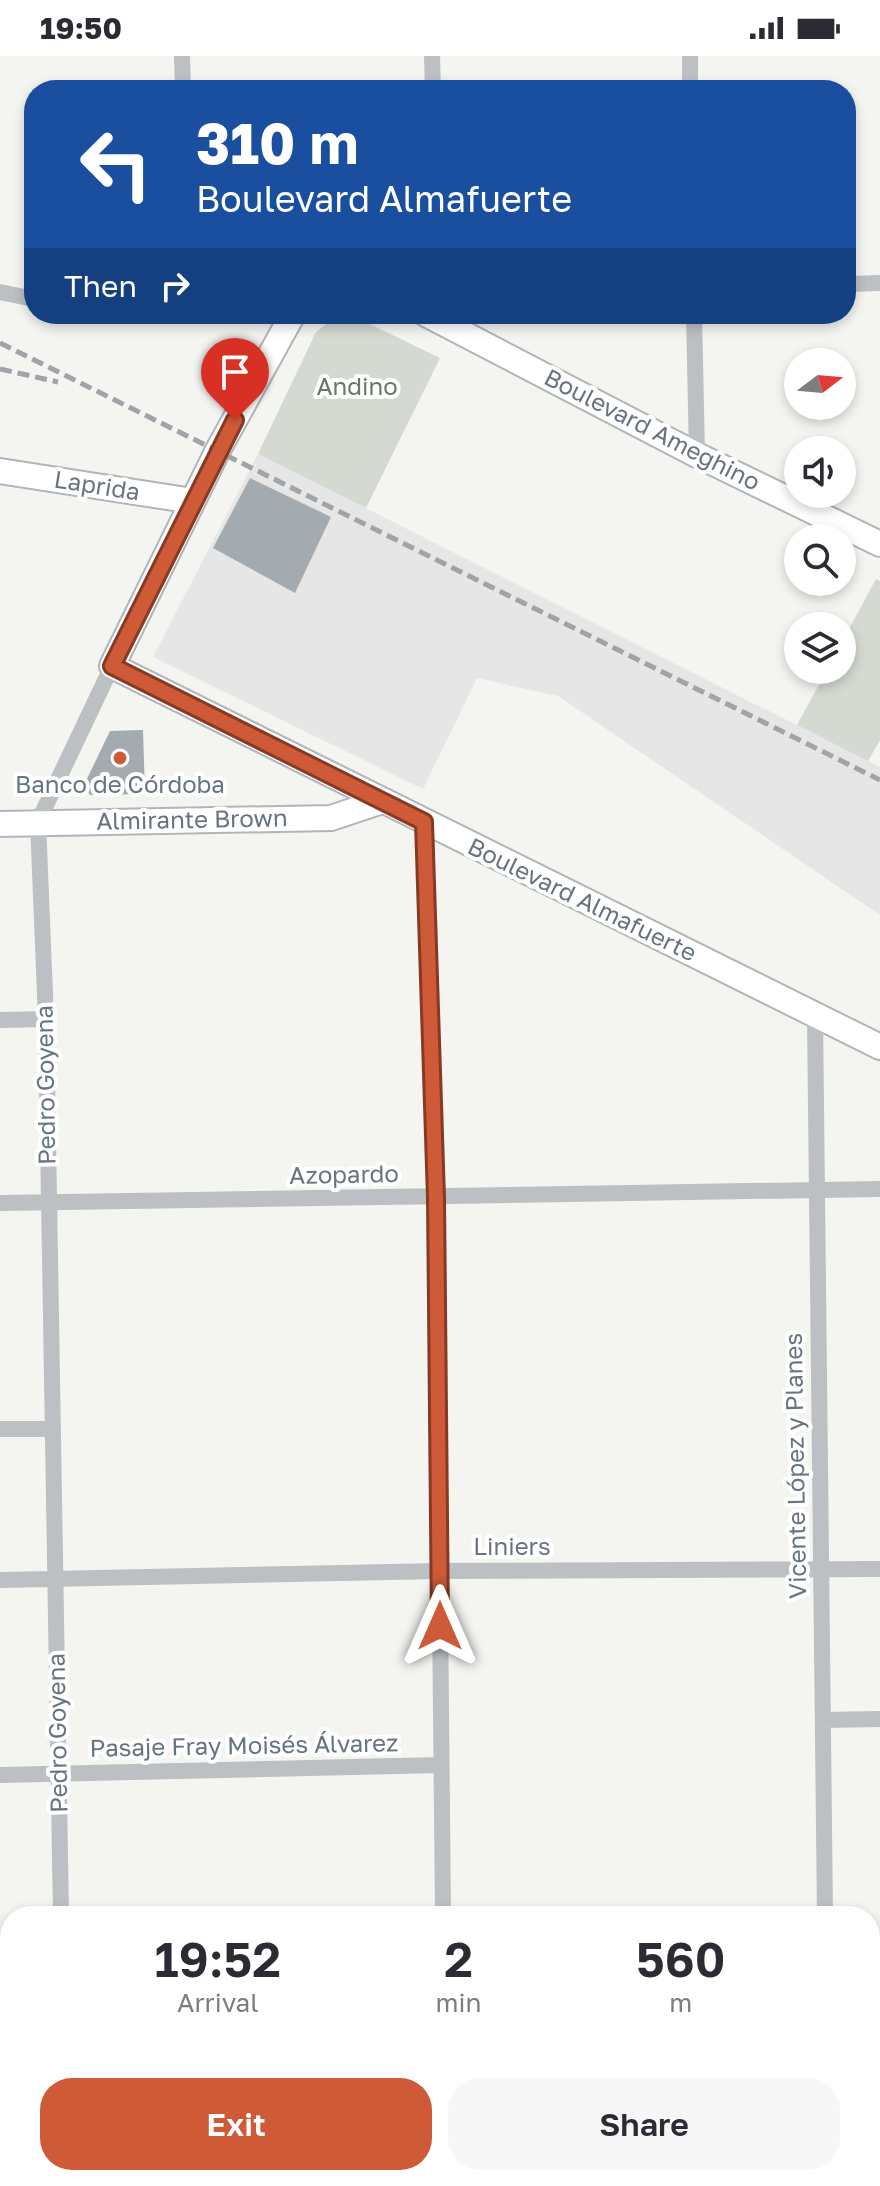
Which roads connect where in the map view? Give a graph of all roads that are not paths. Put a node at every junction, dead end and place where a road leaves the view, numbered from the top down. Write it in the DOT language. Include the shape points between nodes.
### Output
graph roads {
  1 [pos="182,56"];
  2 [pos="432,56"];
  3 [pos="690,56"];
  4 [pos="183,80"];
  5 [pos="433,80"];
  6 [pos="690,80"];
  7 [pos="880,283"];
  8 [pos="856,284"];
  9 [pos="0,292"];
  10 [pos="24,297"];
  11 [pos="288,324"];
  12 [pos="446,324"];
  13 [pos="694,324"];
  14 [pos="697,455"];
  15 [pos="0,471"];
  16 [pos="193,501"];
  17 [pos="880,544"];
  18 [pos="112,666"];
  19 [pos="382,801"];
  20 [pos="38,822"];
  21 [pos="424,822"];
  22 [pos="0,824"];
  23 [pos="815,1016"];
  24 [pos="46,1019"];
  25 [pos="0,1020"];
  26 [pos="880,1047"];
  27 [pos="880,1189"];
  28 [pos="816,1191"];
  29 [pos="436,1198"];
  30 [pos="0,1203"];
  31 [pos="48,1204"];
  32 [pos="0,1429"];
  33 [pos="53,1429"];
  34 [pos="880,1569"];
  35 [pos="822,1570"];
  36 [pos="440,1571"];
  37 [pos="55,1579"];
  38 [pos="0,1580"];
  39 [pos="880,1719"];
  40 [pos="823,1720"];
  41 [pos="441,1765"];
  42 [pos="58,1774"];
  43 [pos="0,1775"];
  44 [pos="61,1906"];
  45 [pos="443,1906"];
  46 [pos="825,1906"];
  1 -- 4 [label="street"];
  2 -- 5 [label="street"];
  3 -- 6 [label="street"];
  7 -- 8 [label="street"];
  9 -- 10 [label="street"];
  11 -- 16 [label="main road, Pedro Goyena"];
  12 -- 14 [label="main road, Boulevard Ameghino"];
  13 -- 14 [label="street"];
  14 -- 17 [label="main road, Boulevard Ameghino"];
  15 -- 16 [label="main road, Laprida"];
  16 -- 18 [label="main road, Pedro Goyena"];
  18 -- 19 [label="main road, Boulevard Almafuerte"];
  18 -- 20 [label="street, Pedro Goyena"];
  19 -- 20 [label="main road, Almirante Brown" via="331,818"];
  19 -- 21 [label="main road, Boulevard Almafuerte"];
  20 -- 22 [label="main road, Almirante Brown"];
  20 -- 24 [label="street, Pedro Goyena"];
  21 -- 23 [label="main road, Boulevard Almafuerte"];
  21 -- 29 [label="street"];
  23 -- 26 [label="main road, Boulevard Almafuerte"];
  23 -- 28 [label="street, Vicente López y Planes"];
  24 -- 25 [label="street"];
  24 -- 31 [label="street, Pedro Goyena"];
  27 -- 28 [label="street, Azopardo"];
  28 -- 29 [label="street, Azopardo"];
  28 -- 35 [label="street, Vicente López y Planes"];
  29 -- 31 [label="street, Azopardo"];
  29 -- 36 [label="street"];
  30 -- 31 [label="street, Azopardo"];
  31 -- 33 [label="street, Pedro Goyena"];
  32 -- 33 [label="street"];
  33 -- 37 [label="street, Pedro Goyena"];
  34 -- 35 [label="street, Liniers"];
  35 -- 36 [label="street, Liniers"];
  35 -- 40 [label="street, Vicente López y Planes"];
  36 -- 37 [label="street, Liniers"];
  36 -- 41 [label="street"];
  37 -- 38 [label="street, Liniers"];
  37 -- 42 [label="street, Pedro Goyena"];
  39 -- 40 [label="street"];
  40 -- 46 [label="street, Vicente López y Planes"];
  41 -- 42 [label="street, Pasaje Fray Moisés Álvarez"];
  41 -- 45 [label="street"];
  42 -- 43 [label="street, Pasaje Fray Moisés Álvarez"];
  42 -- 44 [label="street, Pedro Goyena"];
}
